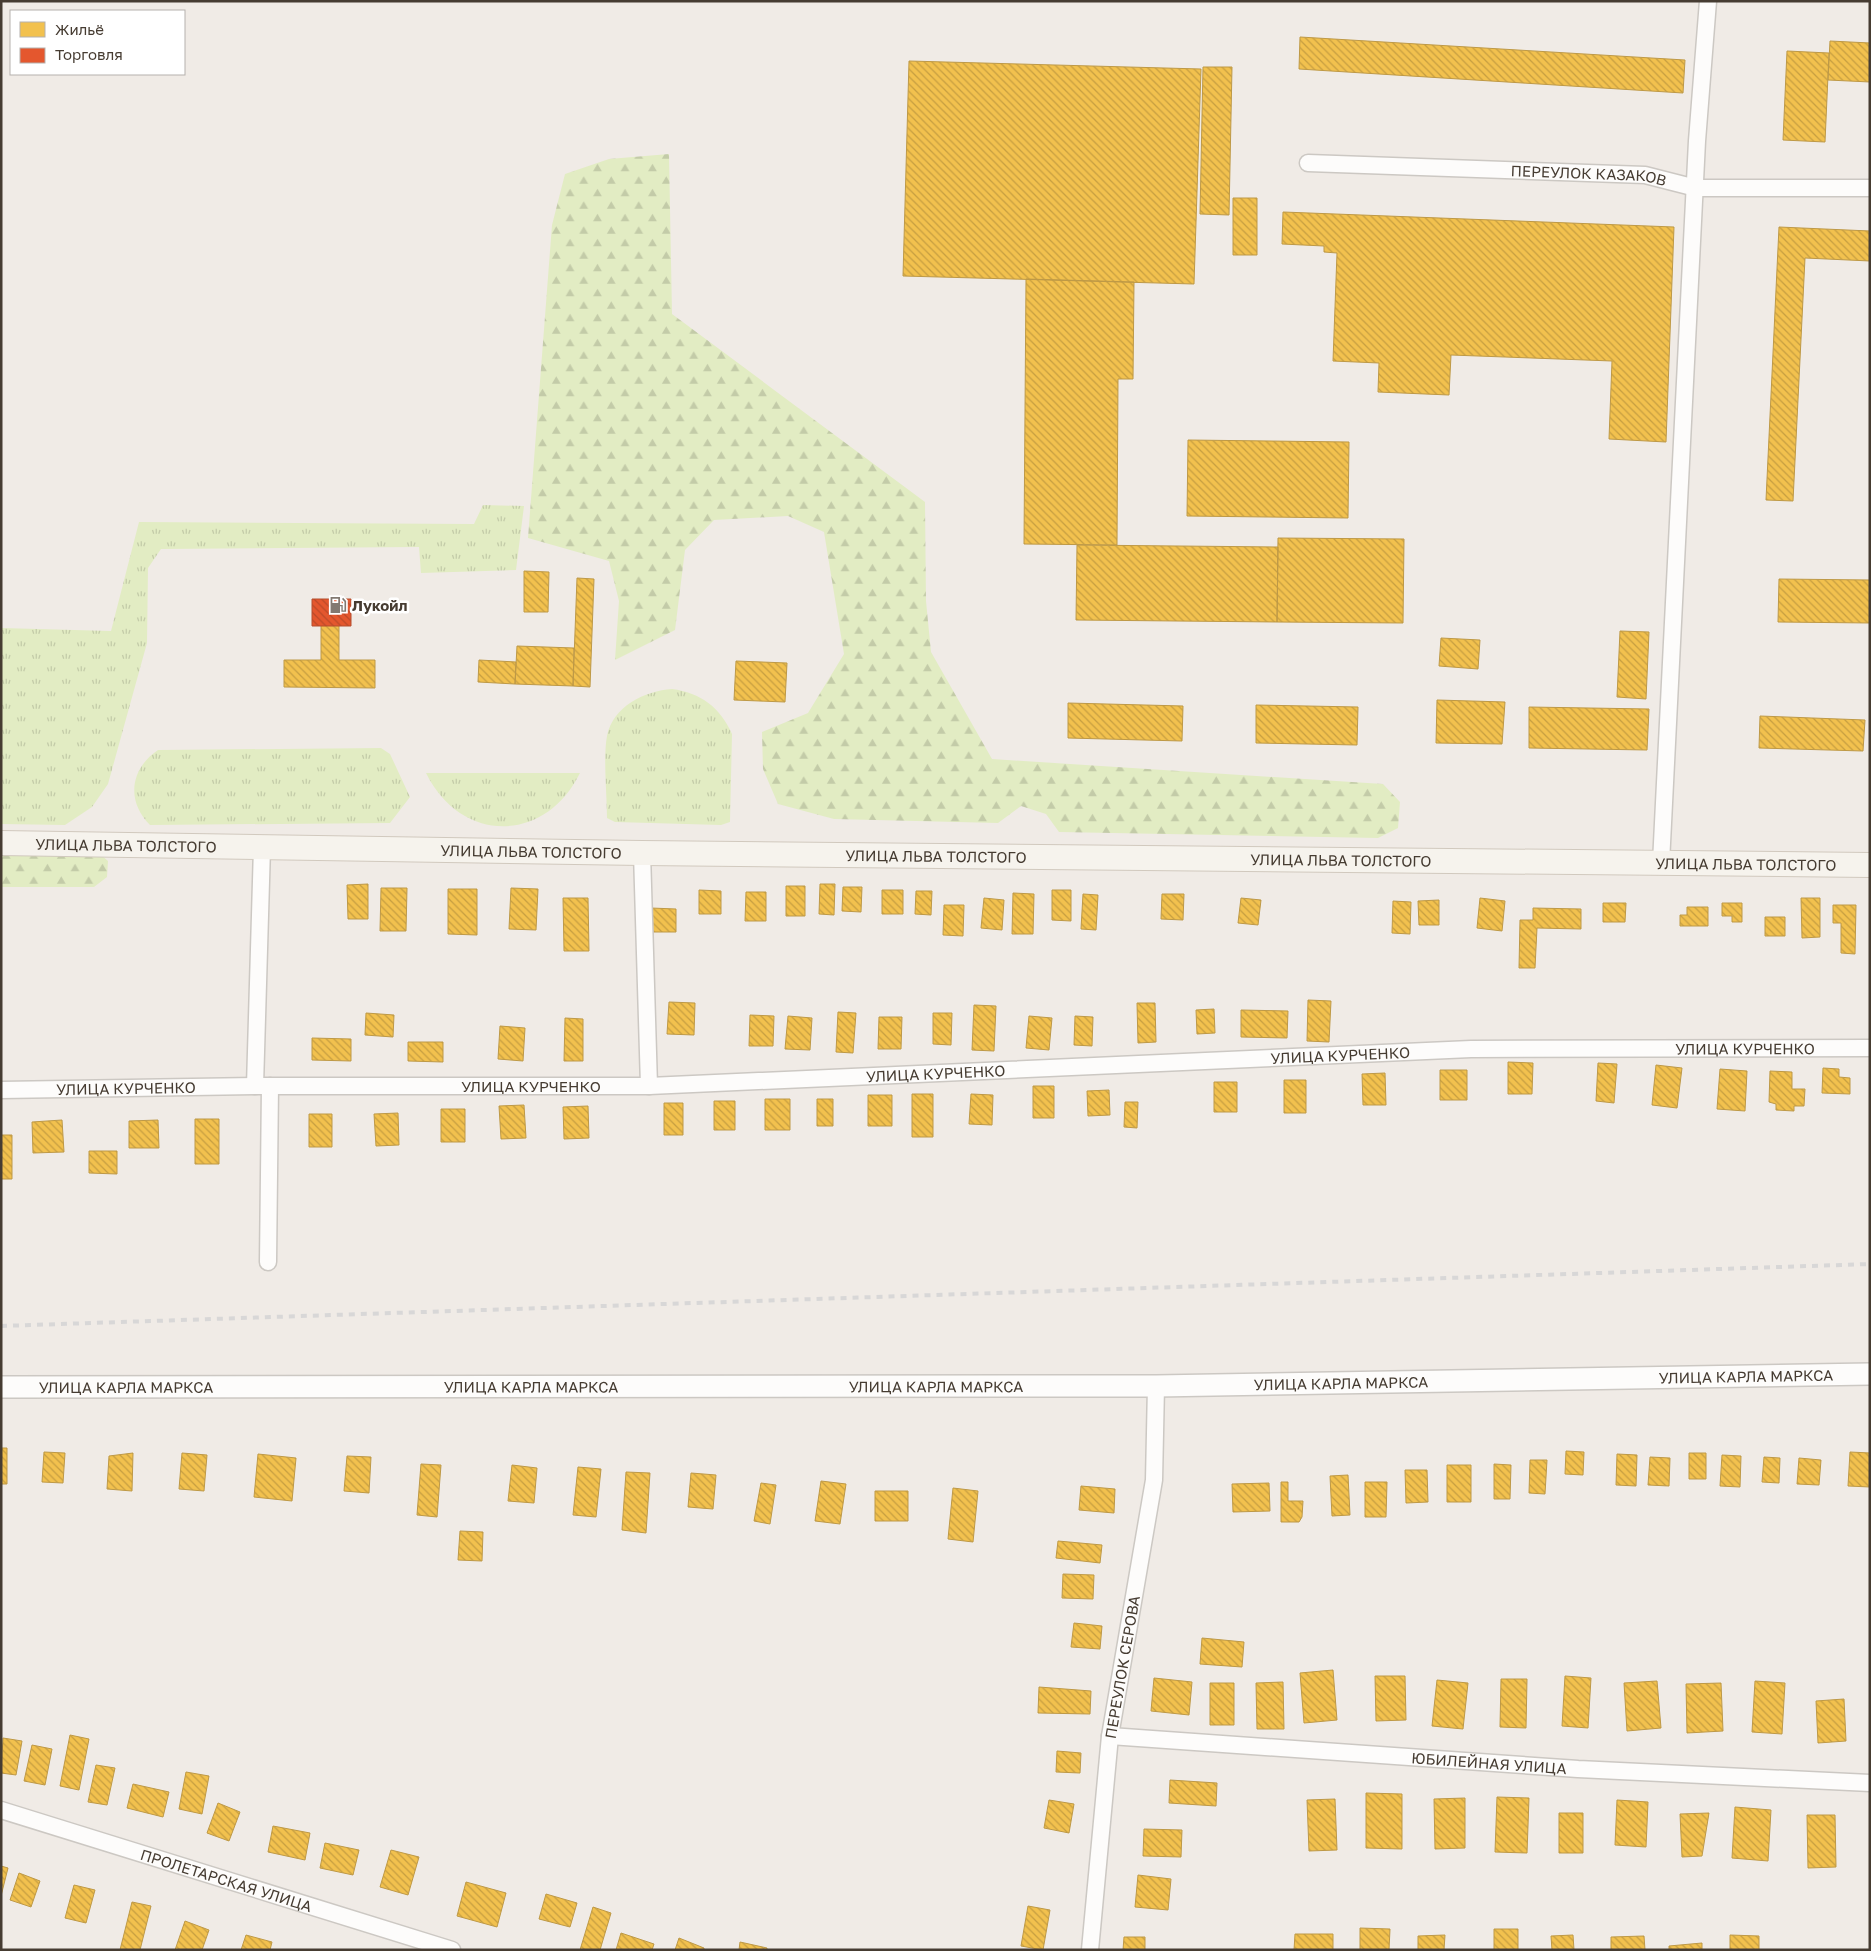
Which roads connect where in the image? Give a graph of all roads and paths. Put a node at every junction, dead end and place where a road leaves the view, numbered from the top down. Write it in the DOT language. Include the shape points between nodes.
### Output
graph roads {
  1 [pos="1708,1"];
  2 [pos="1308,163"];
  3 [pos="1696,188"];
  4 [pos="1870,188"];
  5 [pos="1,843"];
  6 [pos="262,847"];
  7 [pos="642,853"];
  8 [pos="1661,863"];
  9 [pos="1870,865"];
  10 [pos="1870,1048"];
  11 [pos="262,1086"];
  12 [pos="649,1086"];
  13 [pos="1,1090"];
  14 [pos="268,1262"];
  15 [pos="1870,1374"];
  16 [pos="1,1386"];
  17 [pos="1156,1386"];
  18 [pos="1110,1736"];
  19 [pos="1870,1783"];
  20 [pos="1,1810"];
  21 [pos="452,1950"];
  22 [pos="1090,1950"];
  1 -- 3 [label="street"];
  2 -- 3 [label="street, ПЕРЕУЛОК КАЗАКОВ" via="1645,175"];
  3 -- 4 [label="street, ПЕРЕУЛОК КАЗАКОВ"];
  3 -- 8 [label="street"];
  5 -- 6 [label="main road, УЛИЦА ЛЬВА ТОЛСТОГО"];
  6 -- 7 [label="main road, УЛИЦА ЛЬВА ТОЛСТОГО"];
  6 -- 11 [label="street"];
  7 -- 8 [label="main road, УЛИЦА ЛЬВА ТОЛСТОГО"];
  7 -- 12 [label="street"];
  8 -- 9 [label="main road, УЛИЦА ЛЬВА ТОЛСТОГО"];
  10 -- 12 [label="street, УЛИЦА КУРЧЕНКО" via="1472,1048"];
  11 -- 12 [label="street, УЛИЦА КУРЧЕНКО"];
  11 -- 13 [label="street, УЛИЦА КУРЧЕНКО"];
  11 -- 14 [label="street"];
  15 -- 17 [label="street, УЛИЦА КАРЛА МАРКСА"];
  16 -- 17 [label="street, УЛИЦА КАРЛА МАРКСА"];
  17 -- 18 [label="street, ПЕРЕУЛОК СЕРОВА" via="1154,1480"];
  18 -- 19 [label="street, ЮБИЛЕЙНАЯ УЛИЦА" via="1578,1769"];
  18 -- 22 [label="street, ПЕРЕУЛОК СЕРОВА"];
  20 -- 21 [label="street, ПРОЛЕТАРСКАЯ УЛИЦА"];
}
